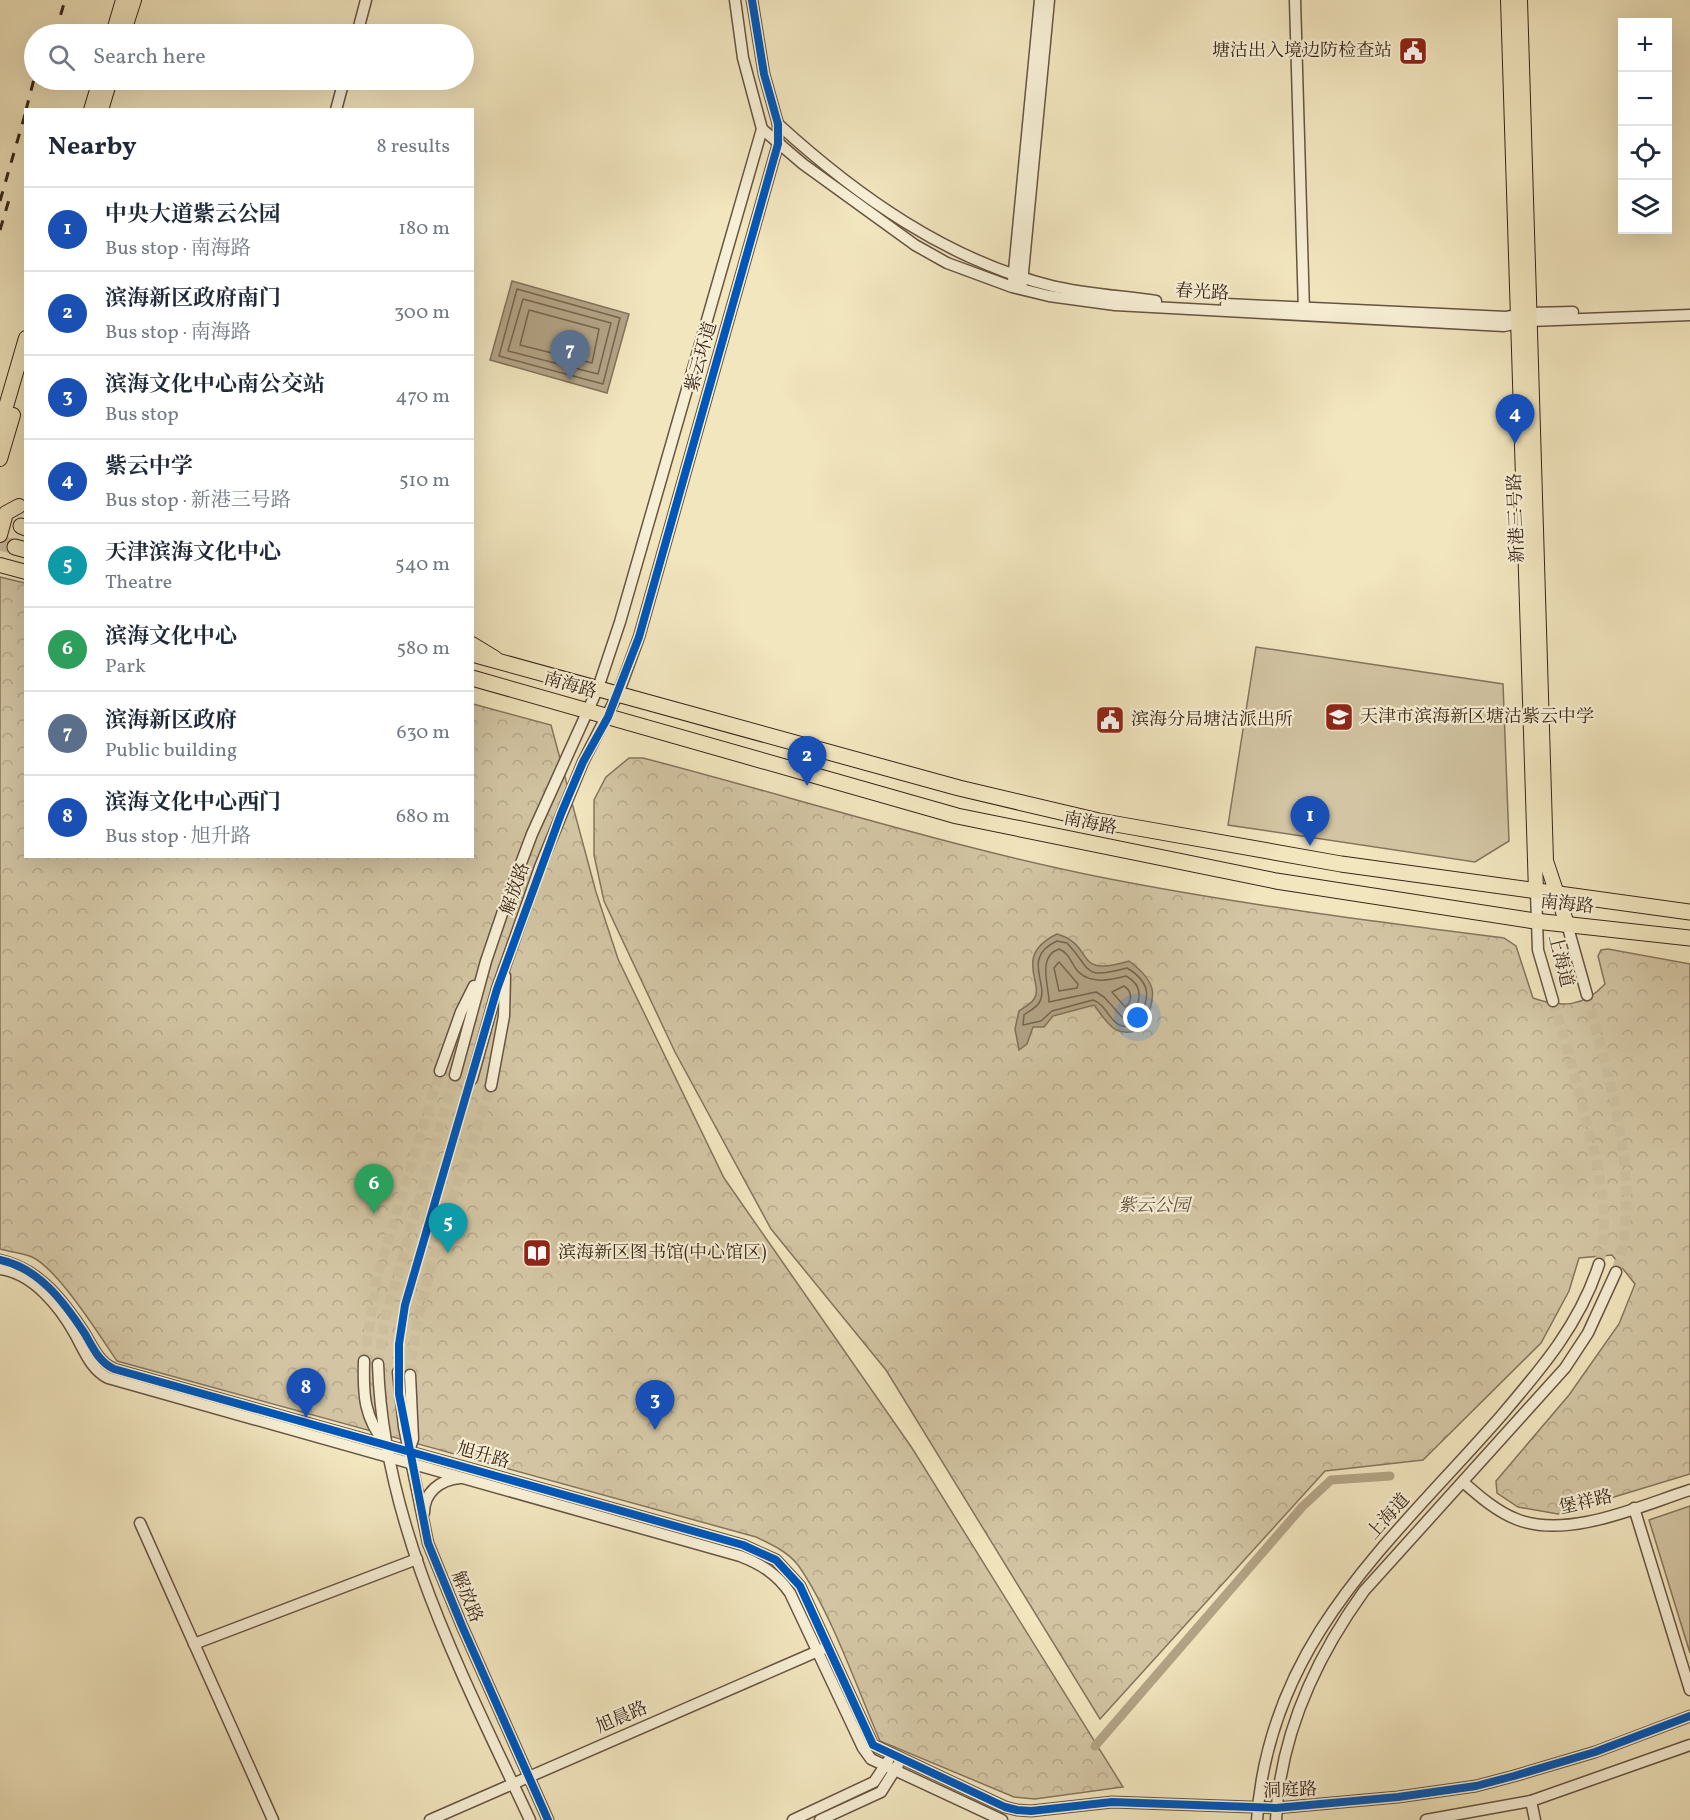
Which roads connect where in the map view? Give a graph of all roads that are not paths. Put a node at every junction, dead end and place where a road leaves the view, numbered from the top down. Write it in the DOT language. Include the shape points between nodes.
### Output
graph roads {
  1 [pos="123,0"];
  2 [pos="134,0"];
  3 [pos="366,0"];
  4 [pos="735,0"];
  5 [pos="752,0"];
  6 [pos="1040,0"];
  7 [pos="1049,0"];
  8 [pos="1294,0"];
  9 [pos="1508,0"];
  10 [pos="1520,0"];
  11 [pos="116,24"];
  12 [pos="126,24"];
  13 [pos="360,24"];
  14 [pos="97,90"];
  15 [pos="107,90"];
  16 [pos="341,90"];
  17 [pos="93,108"];
  18 [pos="102,108"];
  19 [pos="337,108"];
  20 [pos="778,124"];
  21 [pos="762,129"];
  22 [pos="778,144"];
  23 [pos="1018,276"];
  24 [pos="1016,288"];
  25 [pos="1690,309"];
  26 [pos="1304,311"];
  27 [pos="1690,315"];
  28 [pos="1524,318"];
  29 [pos="24,345"];
  30 [pos="24,378"];
  31 [pos="0,427"];
  32 [pos="0,459"];
  33 [pos="0,501"];
  34 [pos="22,507"];
  35 [pos="0,535"];
  36 [pos="0,565"];
  37 [pos="24,571"];
  38 [pos="474,645"];
  39 [pos="474,655"];
  40 [pos="502,662"];
  41 [pos="474,679"];
  42 [pos="496,685"];
  43 [pos="474,686"];
  44 [pos="598,688"];
  45 [pos="618,694"];
  46 [pos="588,711"];
  47 [pos="608,717"];
  48 [pos="1536,892"];
  49 [pos="1556,896"];
  50 [pos="1690,912"];
  51 [pos="1535,921"];
  52 [pos="1567,924"];
  53 [pos="1690,938"];
  54 [pos="486,961"];
  55 [pos="506,964"];
  56 [pos="1587,995"];
  57 [pos="1553,1001"];
  58 [pos="440,1071"];
  59 [pos="456,1075"];
  60 [pos="472,1079"];
  61 [pos="491,1086"];
  62 [pos="0,1260"];
  63 [pos="1599,1264"];
  64 [pos="0,1269"];
  65 [pos="1616,1272"];
  66 [pos="364,1361"];
  67 [pos="378,1364"];
  68 [pos="398,1372"];
  69 [pos="410,1375"];
  70 [pos="387,1446"];
  71 [pos="409,1451"];
  72 [pos="390,1458"];
  73 [pos="410,1463"];
  74 [pos="467,1478"];
  75 [pos="1463,1482"];
  76 [pos="1690,1490"];
  77 [pos="1634,1508"];
  78 [pos="140,1523"];
  79 [pos="424,1525"];
  80 [pos="417,1559"];
  81 [pos="194,1644"];
  82 [pos="823,1649"];
  83 [pos="1690,1690"];
  84 [pos="1690,1716"];
  85 [pos="1690,1745"];
  86 [pos="895,1757"];
  87 [pos="890,1768"];
  88 [pos="529,1776"];
  89 [pos="513,1783"];
  90 [pos="1531,1801"];
  91 [pos="1258,1808"];
  92 [pos="1276,1814"];
  93 [pos="273,1820"];
  94 [pos="430,1820"];
  95 [pos="530,1820"];
  96 [pos="548,1820"];
  97 [pos="793,1820"];
  98 [pos="820,1820"];
  99 [pos="1002,1820"];
  100 [pos="1257,1820"];
  101 [pos="1426,1820"];
  102 [pos="1535,1820"];
  1 -- 11 [label="main road"];
  2 -- 12 [label="main road"];
  3 -- 13 [label="street"];
  4 -- 21 [label="street" via="743,58"];
  5 -- 20 [label="street, 紫云环道" via="764,74"];
  6 -- 23 [label="street"];
  7 -- 23 [label="street"];
  8 -- 26 [label="street"];
  9 -- 28 [label="main road, 新港三号路"];
  10 -- 28 [label="main road, 新港三号路"];
  14 -- 17 [label="main road"];
  15 -- 18 [label="main road"];
  16 -- 19 [label="street"];
  20 -- 22 [label="street, 紫云环道"];
  20 -- 23 [label="street, 春光路" via="806,150 916,231 949,249"];
  21 -- 22 [label="street, 春光路"];
  21 -- 44 [label="street, 紫云环道" via="662,482"];
  22 -- 24 [label="street, 春光路" via="915,245 964,270"];
  22 -- 45 [label="street, 紫云环道" via="657,575"];
  23 -- 24 [label="street"];
  23 -- 26 [label="street, 春光路" via="1081,292"];
  24 -- 26 [label="street, 春光路" via="1115,305"];
  25 -- 28 [label="street, 春光路"];
  26 -- 28 [label="street, 春光路"];
  27 -- 28 [label="street, 春光路"];
  28 -- 48 [label="main road, 新港三号路"];
  28 -- 49 [label="main road, 新港三号路" via="1546,861"];
  29 -- 31 [label="main road"];
  30 -- 32 [label="main road"];
  33 -- 34 [label="main road"];
  34 -- 35 [label="main road" via="6,513"];
  36 -- 37 [label="main road"];
  38 -- 40 [label="main road"];
  39 -- 40 [label="highway, 南海路"];
  40 -- 44 [label="highway, 南海路"];
  41 -- 42 [label="highway, 南海路"];
  42 -- 43 [label="main road"];
  42 -- 46 [label="highway, 南海路"];
  44 -- 45 [label="highway, 南海路"];
  44 -- 46 [label="street, 解放路"];
  45 -- 47 [label="street, 紫云环道"];
  45 -- 48 [label="highway, 南海路" via="959,788 1099,821 1341,864"];
  46 -- 47 [label="highway, 南海路"];
  46 -- 54 [label="street, 解放路" via="532,834"];
  47 -- 51 [label="highway, 南海路" via="957,816 1276,881"];
  47 -- 55 [label="street, 解放路" via="561,814"];
  48 -- 49 [label="highway, 南海路"];
  48 -- 51 [label="street, 上海道"];
  49 -- 50 [label="highway, 南海路"];
  49 -- 52 [label="main road, 新港三号路"];
  51 -- 52 [label="highway, 南海路"];
  51 -- 57 [label="street, 上海道" via="1538,950"];
  52 -- 53 [label="highway, 南海路"];
  52 -- 56 [label="street, 上海道"];
  54 -- 58 [label="street" via="461,1012"];
  54 -- 59 [label="street, 解放路"];
  55 -- 60 [label="street, 解放路"];
  55 -- 61 [label="street" via="504,1016"];
  62 -- 70 [label="street, 旭升路" via="25,1268 44,1283 75,1320 102,1362 114,1369"];
  63 -- 91 [label="street, 上海道" via="1585,1304 1551,1356 1354,1580 1321,1626 1297,1668 1275,1723"];
  64 -- 72 [label="street, 旭升路" via="22,1275 39,1289 63,1315 92,1365 103,1376"];
  65 -- 75 [label="street, 上海道" via="1602,1307 1575,1353"];
  66 -- 70 [label="street" via="368,1417"];
  67 -- 70 [label="street, 解放路"];
  68 -- 71 [label="street, 解放路"];
  69 -- 71 [label="street" via="413,1439"];
  70 -- 71 [label="street, 旭升路"];
  70 -- 72 [label="street, 解放路"];
  71 -- 73 [label="street, 解放路"];
  71 -- 82 [label="street, 旭升路" via="759,1551 776,1560 800,1586"];
  72 -- 73 [label="street, 旭升路"];
  72 -- 80 [label="street, 解放路"];
  73 -- 74 [label="street, 旭升路"];
  73 -- 79 [label="street, 解放路"];
  74 -- 79 [label="street" via="446,1481 431,1491 424,1506"];
  74 -- 82 [label="street, 旭升路" via="749,1560 771,1571 785,1586"];
  75 -- 77 [label="street, 堡祥路" via="1514,1519 1541,1527 1560,1527"];
  75 -- 92 [label="street, 上海道" via="1364,1591 1337,1629 1311,1677 1296,1716"];
  76 -- 77 [label="street, 堡祥路"];
  77 -- 83 [label="street"];
  78 -- 81 [label="street"];
  79 -- 88 [label="street, 解放路" via="445,1585"];
  80 -- 81 [label="street"];
  80 -- 89 [label="street, 解放路"];
  81 -- 93 [label="street"];
  82 -- 86 [label="street, 旭升路" via="871,1741"];
  82 -- 87 [label="street, 旭升路" via="863,1748 871,1759"];
  82 -- 88 [label="street, 旭晨路"];
  84 -- 92 [label="street, 洞庭路" via="1558,1764 1476,1786"];
  85 -- 90 [label="street"];
  86 -- 87 [label="street"];
  86 -- 91 [label="street, 洞庭路" via="1017,1810 1112,1802"];
  87 -- 97 [label="street" via="868,1786"];
  87 -- 98 [label="street" via="881,1792"];
  87 -- 99 [label="street"];
  88 -- 89 [label="street, 旭晨路"];
  88 -- 96 [label="street, 解放路"];
  89 -- 94 [label="street, 旭晨路"];
  89 -- 95 [label="street, 解放路"];
  90 -- 101 [label="street"];
  90 -- 102 [label="street"];
  91 -- 92 [label="street, 洞庭路"];
  91 -- 100 [label="street, 上海道"];
}
